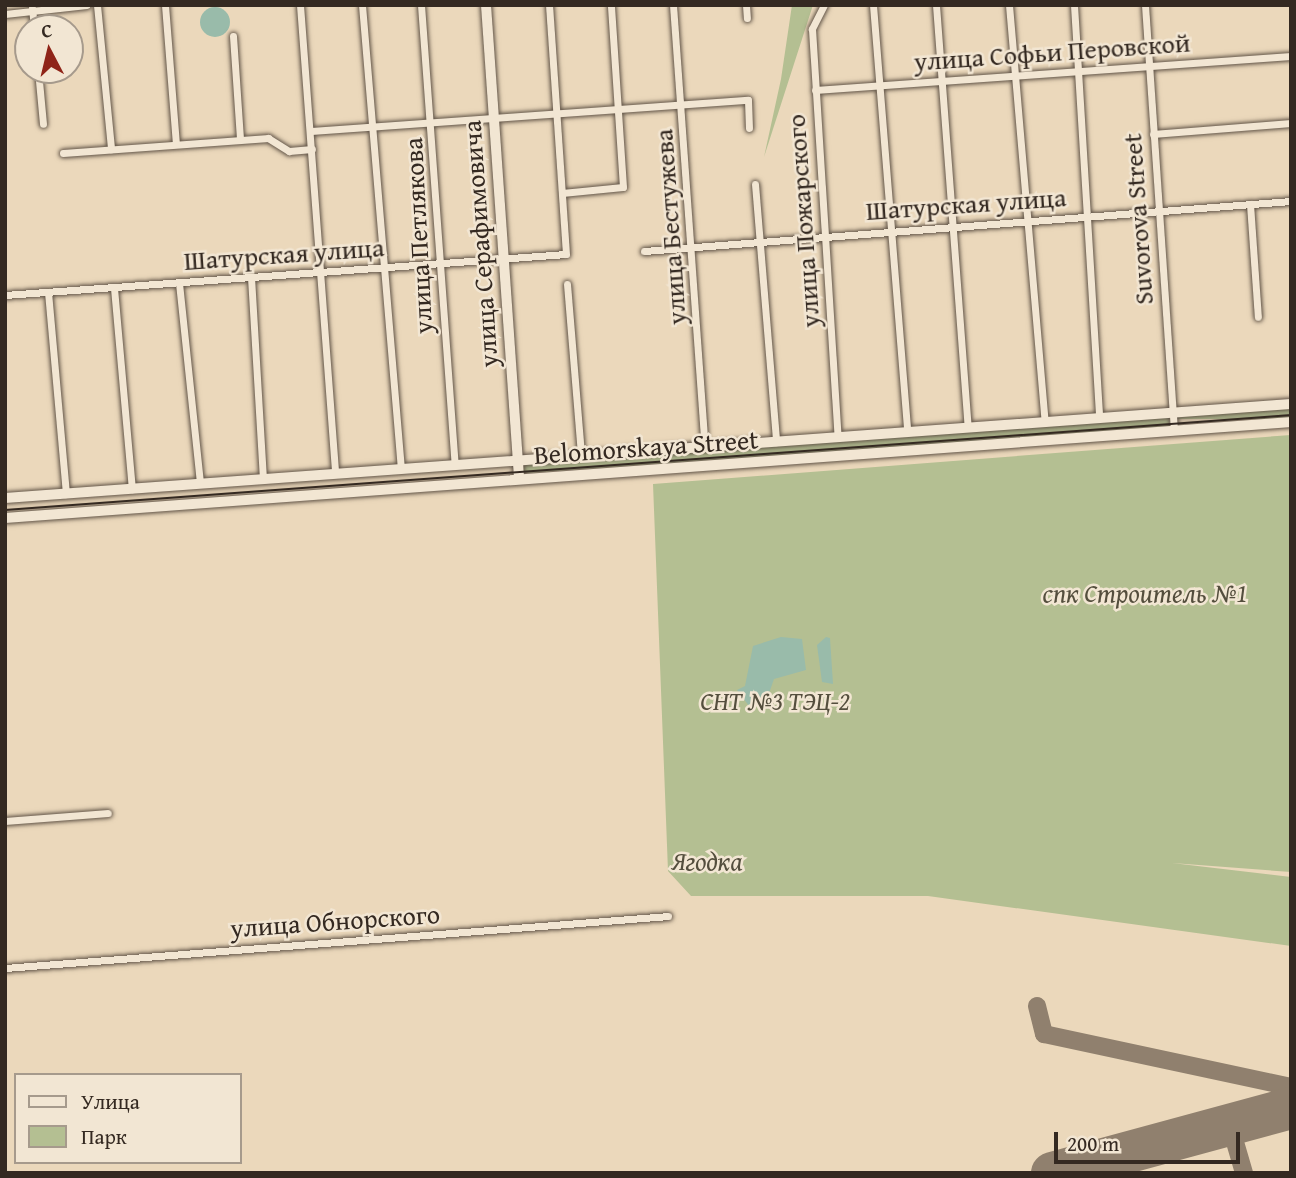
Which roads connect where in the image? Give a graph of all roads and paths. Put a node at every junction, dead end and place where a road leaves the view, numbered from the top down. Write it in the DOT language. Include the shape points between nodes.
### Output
graph roads {
  1 [pos="87,5"];
  2 [pos="97,5"];
  3 [pos="165,5"];
  4 [pos="300,5"];
  5 [pos="362,5"];
  6 [pos="421,5"];
  7 [pos="486,5"];
  8 [pos="549,5"];
  9 [pos="611,5"];
  10 [pos="673,5"];
  11 [pos="746,5"];
  12 [pos="824,5"];
  13 [pos="873,5"];
  14 [pos="936,5"];
  15 [pos="1009,5"];
  16 [pos="1074,5"];
  17 [pos="1145,5"];
  18 [pos="32,7"];
  19 [pos="5,14"];
  20 [pos="747,18"];
  21 [pos="233,36"];
  22 [pos="1291,56"];
  23 [pos="1149,66"];
  24 [pos="1077,72"];
  25 [pos="1015,76"];
  26 [pos="942,81"];
  27 [pos="39,84"];
  28 [pos="880,85"];
  29 [pos="815,90"];
  30 [pos="683,105"];
  31 [pos="618,110"];
  32 [pos="558,115"];
  33 [pos="494,120"];
  34 [pos="1291,123"];
  35 [pos="43,124"];
  36 [pos="432,125"];
  37 [pos="749,128"];
  38 [pos="375,129"];
  39 [pos="311,131"];
  40 [pos="1153,134"];
  41 [pos="240,139"];
  42 [pos="176,144"];
  43 [pos="111,149"];
  44 [pos="312,149"];
  45 [pos="63,153"];
  46 [pos="755,184"];
  47 [pos="562,193"];
  48 [pos="1291,201"];
  49 [pos="1250,204"];
  50 [pos="1157,211"];
  51 [pos="1084,216"];
  52 [pos="1023,220"];
  53 [pos="951,226"];
  54 [pos="889,230"];
  55 [pos="826,235"];
  56 [pos="759,240"];
  57 [pos="691,245"];
  58 [pos="644,251"];
  59 [pos="504,259"];
  60 [pos="438,264"];
  61 [pos="384,268"];
  62 [pos="319,272"];
  63 [pos="251,277"];
  64 [pos="179,283"];
  65 [pos="567,284"];
  66 [pos="114,288"];
  67 [pos="48,292"];
  68 [pos="5,296"];
  69 [pos="1258,317"];
  70 [pos="1291,404"];
  71 [pos="1172,412"];
  72 [pos="1099,418"];
  73 [pos="1045,422"];
  74 [pos="1291,422"];
  75 [pos="968,427"];
  76 [pos="1174,431"];
  77 [pos="907,432"];
  78 [pos="838,437"];
  79 [pos="776,442"];
  80 [pos="705,447"];
  81 [pos="581,456"];
  82 [pos="518,461"];
  83 [pos="455,465"];
  84 [pos="401,469"];
  85 [pos="335,474"];
  86 [pos="263,479"];
  87 [pos="519,480"];
  88 [pos="219,482"];
  89 [pos="200,484"];
  90 [pos="132,489"];
  91 [pos="66,494"];
  92 [pos="5,498"];
  93 [pos="220,502"];
  94 [pos="5,518"];
  95 [pos="108,813"];
  96 [pos="5,821"];
  97 [pos="667,916"];
  98 [pos="5,968"];
  1 -- 18 [label="street"];
  2 -- 43 [label="street"];
  3 -- 42 [label="street"];
  4 -- 39 [label="street"];
  5 -- 38 [label="street"];
  6 -- 36 [label="street, улица Петлякова"];
  7 -- 33 [label="main road, улица Серафимовича"];
  8 -- 32 [label="street"];
  9 -- 31 [label="street"];
  10 -- 30 [label="street, улица Бестужева"];
  11 -- 20 [label="street"];
  12 -- 29 [label="street, улица Пожарского" via="812,29"];
  13 -- 28 [label="street"];
  14 -- 26 [label="street"];
  15 -- 25 [label="street"];
  16 -- 24 [label="street"];
  17 -- 23 [label="street, Suvorova Street"];
  18 -- 19 [label="street"];
  21 -- 41 [label="street"];
  22 -- 23 [label="street, улица Софьи Перовской"];
  23 -- 24 [label="street, улица Софьи Перовской"];
  23 -- 40 [label="street, Suvorova Street"];
  24 -- 25 [label="street, улица Софьи Перовской"];
  24 -- 51 [label="street"];
  25 -- 26 [label="street, улица Софьи Перовской"];
  25 -- 52 [label="street"];
  26 -- 28 [label="street, улица Софьи Перовской"];
  26 -- 53 [label="street"];
  27 -- 35 [label="street"];
  28 -- 29 [label="street, улица Софьи Перовской"];
  28 -- 54 [label="street"];
  29 -- 55 [label="street, улица Пожарского"];
  30 -- 31 [label="street"];
  30 -- 37 [label="street" via="748,100"];
  30 -- 57 [label="street, улица Бестужева"];
  31 -- 32 [label="street"];
  31 -- 47 [label="street" via="623,187"];
  32 -- 33 [label="street"];
  32 -- 47 [label="street"];
  33 -- 36 [label="street"];
  33 -- 59 [label="main road, улица Серафимовича"];
  34 -- 40 [label="street"];
  36 -- 38 [label="street"];
  36 -- 60 [label="street, улица Петлякова"];
  38 -- 39 [label="street"];
  38 -- 61 [label="street"];
  39 -- 44 [label="street"];
  40 -- 50 [label="street, Suvorova Street"];
  41 -- 42 [label="street"];
  41 -- 44 [label="street" via="268,138 289,151"];
  42 -- 43 [label="street"];
  43 -- 45 [label="street"];
  44 -- 62 [label="street"];
  46 -- 56 [label="street"];
  47 -- 59 [label="street, Шатурская улица" via="566,254"];
  48 -- 49 [label="street, Шатурская улица"];
  49 -- 50 [label="street, Шатурская улица"];
  49 -- 69 [label="street"];
  50 -- 51 [label="street, Шатурская улица"];
  50 -- 71 [label="street, Suvorova Street"];
  51 -- 52 [label="street, Шатурская улица"];
  51 -- 72 [label="street"];
  52 -- 53 [label="street, Шатурская улица"];
  52 -- 73 [label="street"];
  53 -- 54 [label="street, Шатурская улица"];
  53 -- 75 [label="street"];
  54 -- 55 [label="street, Шатурская улица"];
  54 -- 77 [label="street"];
  55 -- 56 [label="street, Шатурская улица"];
  55 -- 78 [label="street, улица Пожарского"];
  56 -- 57 [label="street, Шатурская улица"];
  56 -- 79 [label="street"];
  57 -- 58 [label="street, Шатурская улица"];
  57 -- 80 [label="street, улица Бестужева"];
  59 -- 60 [label="street, Шатурская улица"];
  59 -- 82 [label="main road, улица Серафимовича"];
  60 -- 61 [label="street, Шатурская улица"];
  60 -- 83 [label="street, улица Петлякова"];
  61 -- 62 [label="street, Шатурская улица"];
  61 -- 84 [label="street"];
  62 -- 63 [label="street, Шатурская улица"];
  62 -- 85 [label="street"];
  63 -- 64 [label="street, Шатурская улица"];
  63 -- 86 [label="street"];
  64 -- 66 [label="street, Шатурская улица"];
  64 -- 89 [label="street"];
  65 -- 81 [label="street"];
  66 -- 67 [label="street, Шатурская улица"];
  66 -- 90 [label="street"];
  67 -- 68 [label="street, Шатурская улица"];
  67 -- 91 [label="street"];
  70 -- 71 [label="main road, Belomorskaya Street"];
  71 -- 72 [label="main road, Belomorskaya Street"];
  71 -- 76 [label="street, Suvorova Street"];
  72 -- 73 [label="main road, Belomorskaya Street"];
  73 -- 75 [label="main road, Belomorskaya Street"];
  74 -- 76 [label="main road, Belomorskaya Street"];
  75 -- 77 [label="main road, Belomorskaya Street"];
  76 -- 87 [label="main road, Belomorskaya Street"];
  77 -- 78 [label="main road, Belomorskaya Street"];
  78 -- 79 [label="main road, Belomorskaya Street"];
  79 -- 80 [label="main road, Belomorskaya Street"];
  80 -- 81 [label="main road, Belomorskaya Street"];
  81 -- 82 [label="main road, Belomorskaya Street"];
  82 -- 83 [label="main road, Belomorskaya Street"];
  82 -- 87 [label="main road, улица Серафимовича"];
  83 -- 84 [label="main road, Belomorskaya Street"];
  84 -- 85 [label="main road, Belomorskaya Street"];
  85 -- 86 [label="main road, Belomorskaya Street"];
  86 -- 88 [label="main road, Belomorskaya Street"];
  87 -- 93 [label="main road, Belomorskaya Street"];
  88 -- 89 [label="main road, Belomorskaya Street"];
  88 -- 93 [label="main road"];
  89 -- 90 [label="main road, Belomorskaya Street"];
  90 -- 91 [label="main road, Belomorskaya Street"];
  91 -- 92 [label="main road, Belomorskaya Street"];
  93 -- 94 [label="main road, Belomorskaya Street"];
  95 -- 96 [label="street"];
  97 -- 98 [label="street, улица Обнорского"];
}
